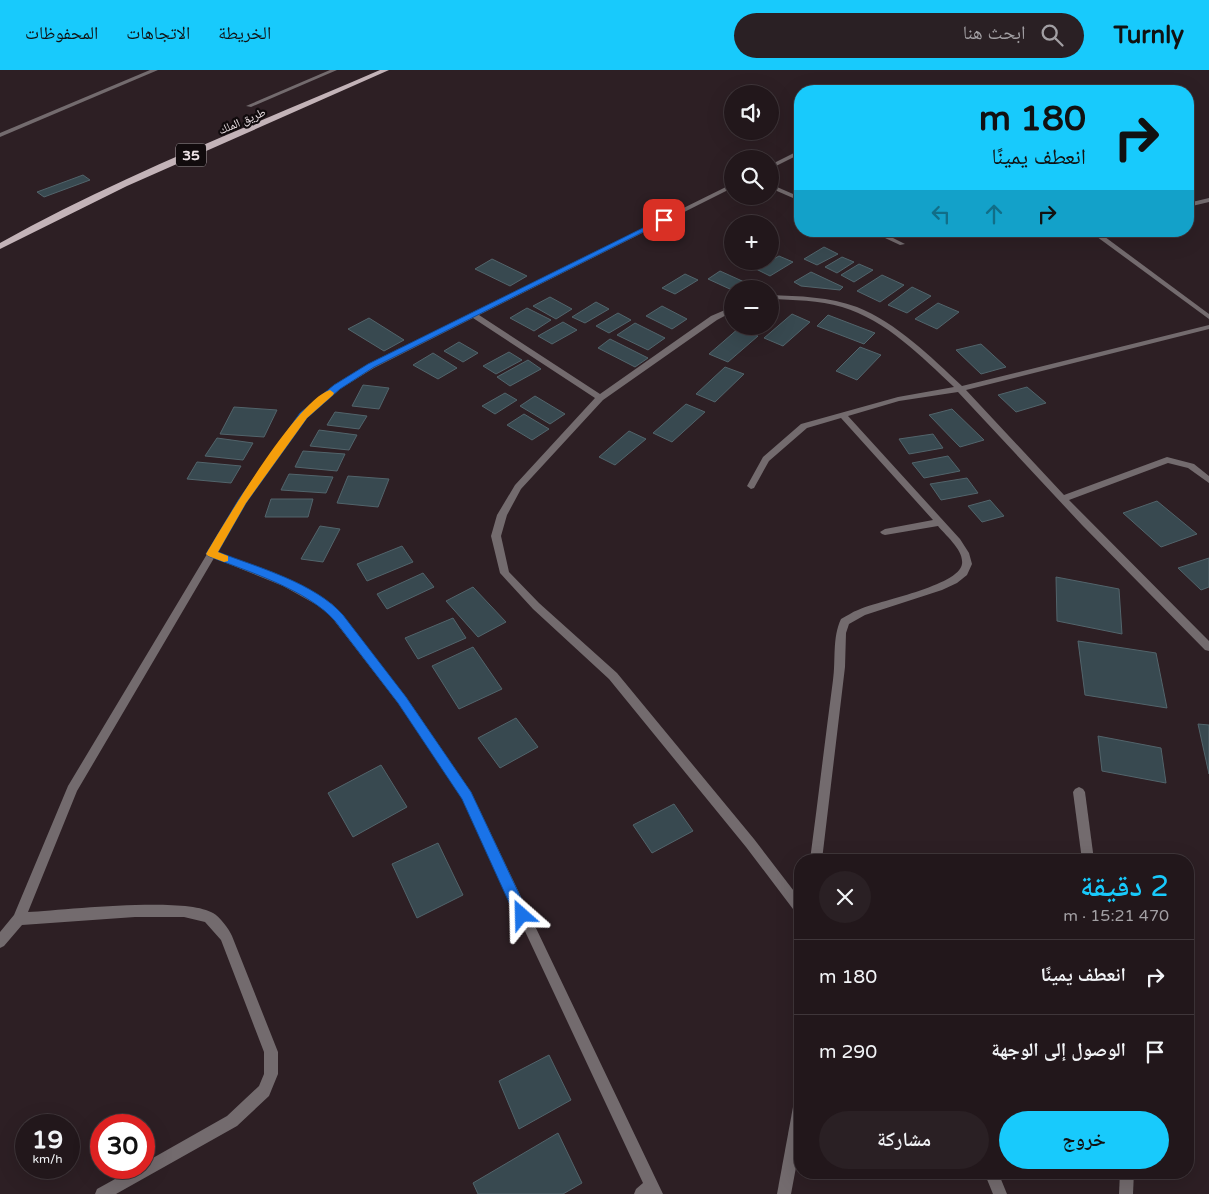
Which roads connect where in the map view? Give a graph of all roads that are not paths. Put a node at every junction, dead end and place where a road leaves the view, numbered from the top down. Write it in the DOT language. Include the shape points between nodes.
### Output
graph roads {
  1 [pos="155,70"];
  2 [pos="334,70"];
  3 [pos="386,70"];
  4 [pos="249,106"];
  5 [pos="0,135"];
  6 [pos="794,155"];
  7 [pos="779,162"];
  8 [pos="724,190"];
  9 [pos="779,190"];
  10 [pos="794,196"];
  11 [pos="1209,200"];
  12 [pos="1194,203"];
  13 [pos="887,237"];
  14 [pos="1100,237"];
  15 [pos="902,244"];
  16 [pos="0,246"];
  17 [pos="779,298"];
  18 [pos="724,313"];
  19 [pos="474,315"];
  20 [pos="1209,316"];
  21 [pos="1209,327"];
  22 [pos="959,388"];
  23 [pos="600,398"];
  24 [pos="842,414"];
  25 [pos="1209,480"];
  26 [pos="751,486"];
  27 [pos="1063,499"];
  28 [pos="940,522"];
  29 [pos="885,532"];
  30 [pos="212,554"];
  31 [pos="1209,647"];
  32 [pos="1079,792"];
  33 [pos="817,854"];
  34 [pos="1087,854"];
  35 [pos="794,900"];
  36 [pos="18,919"];
  37 [pos="0,942"];
  38 [pos="794,1140"];
  39 [pos="994,1179"];
  40 [pos="1126,1179"];
  41 [pos="649,1191"];
  42 [pos="102,1194"];
  43 [pos="784,1194"];
  44 [pos="1000,1194"];
  45 [pos="1126,1194"];
  1 -- 5 [label="street"];
  2 -- 4 [label="street"];
  3 -- 16 [label="main road, طريق الملك / 35" via="124,184"];
  6 -- 7 [label="street"];
  8 -- 19 [label="street"];
  9 -- 10 [label="street"];
  11 -- 12 [label="street"];
  13 -- 15 [label="street"];
  14 -- 20 [label="street"];
  17 -- 22 [label="street" via="801,298 864,312 896,332"];
  18 -- 23 [label="street"];
  19 -- 23 [label="street"];
  19 -- 30 [label="street" via="371,366 337,387 303,416 242,501"];
  21 -- 22 [label="street"];
  22 -- 24 [label="street"];
  22 -- 27 [label="street"];
  23 -- 35 [label="street" via="518,486 502,515 496,536 505,573 613,676"];
  24 -- 26 [label="street" via="804,426 766,459"];
  24 -- 28 [label="street"];
  25 -- 27 [label="street" via="1191,466 1167,460"];
  27 -- 31 [label="street"];
  28 -- 29 [label="street"];
  28 -- 33 [label="street" via="965,556 967,565 964,571 945,586 861,613 845,622 841,633 840,667"];
  30 -- 36 [label="street" via="72,789"];
  30 -- 41 [label="street" via="258,571 329,607 427,735 467,796"];
  32 -- 34 [label="street"];
  36 -- 37 [label="street"];
  36 -- 42 [label="street" via="135,910 184,911 209,917 226,936 271,1052 272,1074 264,1091 232,1121"];
  38 -- 43 [label="street"];
  39 -- 44 [label="street"];
  40 -- 45 [label="street"];
}
